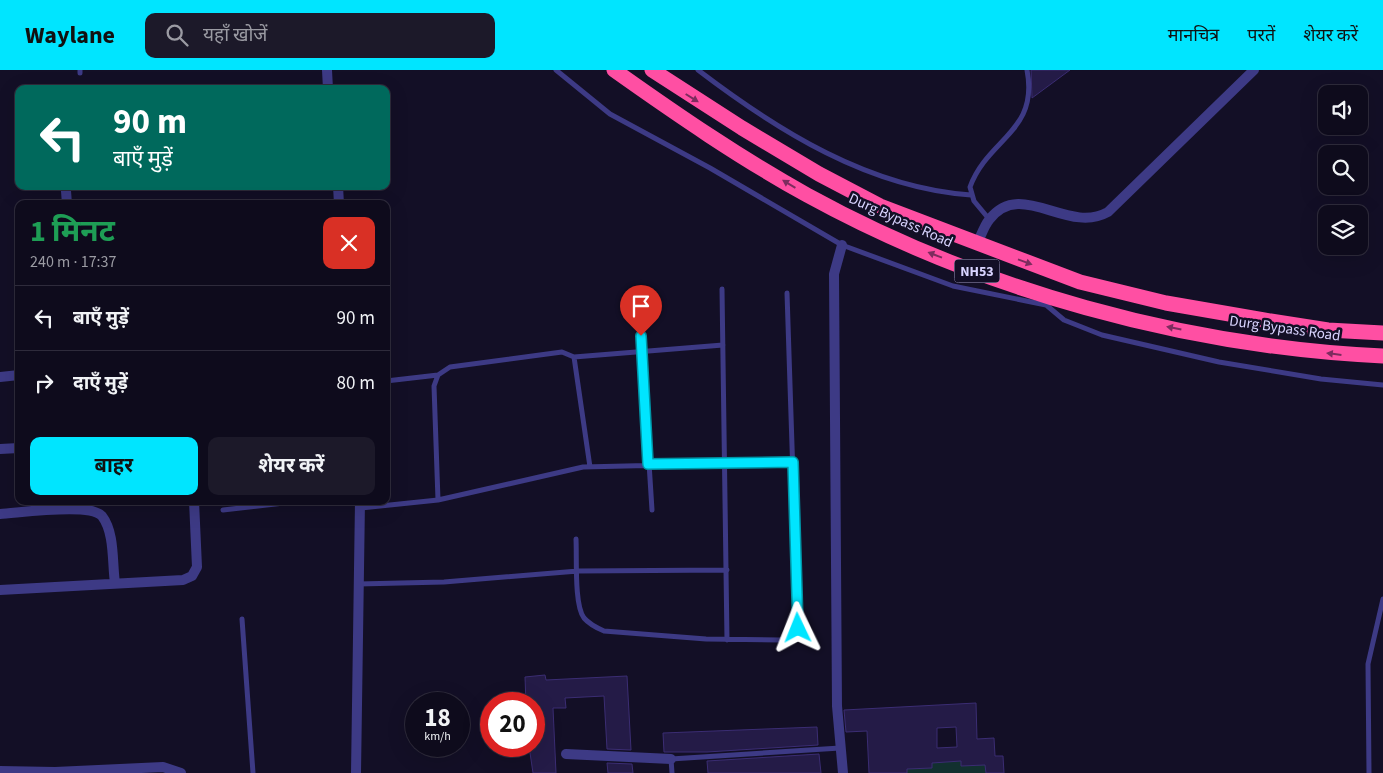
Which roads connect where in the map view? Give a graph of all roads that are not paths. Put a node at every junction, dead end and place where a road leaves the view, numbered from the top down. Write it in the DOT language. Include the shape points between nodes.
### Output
graph roads {
  1 [pos="327,70"];
  2 [pos="556,70"];
  3 [pos="614,70"];
  4 [pos="652,70"];
  5 [pos="698,70"];
  6 [pos="1027,70"];
  7 [pos="1254,70"];
  8 [pos="328,85"];
  9 [pos="66,191"];
  10 [pos="971,195"];
  11 [pos="67,200"];
  12 [pos="989,219"];
  13 [pos="977,244"];
  14 [pos="842,246"];
  15 [pos="722,289"];
  16 [pos="638,290"];
  17 [pos="1036,292"];
  18 [pos="788,293"];
  19 [pos="1046,305"];
  20 [pos="1383,333"];
  21 [pos="724,345"];
  22 [pos="642,351"];
  23 [pos="574,356"];
  24 [pos="1383,356"];
  25 [pos="15,375"];
  26 [pos="438,375"];
  27 [pos="0,377"];
  28 [pos="390,381"];
  29 [pos="1383,385"];
  30 [pos="15,448"];
  31 [pos="0,449"];
  32 [pos="793,462"];
  33 [pos="726,463"];
  34 [pos="648,464"];
  35 [pos="590,466"];
  36 [pos="438,500"];
  37 [pos="390,503"];
  38 [pos="194,505"];
  39 [pos="266,505"];
  40 [pos="360,505"];
  41 [pos="223,510"];
  42 [pos="652,510"];
  43 [pos="0,514"];
  44 [pos="576,538"];
  45 [pos="727,570"];
  46 [pos="578,571"];
  47 [pos="115,584"];
  48 [pos="357,584"];
  49 [pos="0,590"];
  50 [pos="1383,599"];
  51 [pos="242,619"];
  52 [pos="727,640"];
  53 [pos="841,748"];
  54 [pos="566,754"];
  55 [pos="671,759"];
  56 [pos="146,770"];
  57 [pos="0,771"];
  58 [pos="181,773"];
  59 [pos="253,773"];
  60 [pos="356,773"];
  61 [pos="672,773"];
  62 [pos="843,773"];
  63 [pos="1369,773"];
  1 -- 8 [label="street"];
  2 -- 14 [label="lane" via="610,114 710,168"];
  17 -- 3 [label="highway, Durg Bypass Road / NH53, one-way" via="902,242 807,195 742,156"];
  4 -- 13 [label="highway, Durg Bypass Road / NH53, one-way" via="819,174 880,206"];
  5 -- 10 [label="lane" via="733,97 818,148 883,178 942,193"];
  6 -- 10 [label="lane" via="1030,96 1024,115 973,179"];
  7 -- 12 [label="street" via="1108,212 1097,218 1076,218 1021,203 1011,205"];
  9 -- 11 [label="street"];
  10 -- 12 [label="lane"];
  12 -- 13 [label="street"];
  13 -- 20 [label="highway, Durg Bypass Road / NH53, one-way" via="1080,282 1166,303 1328,330"];
  14 -- 19 [label="lane" via="953,286"];
  14 -- 53 [label="street" via="834,274 837,706"];
  15 -- 21 [label="lane"];
  16 -- 22 [label="lane"];
  17 -- 19 [label="lane"];
  24 -- 17 [label="highway, Durg Bypass Road / NH53, one-way" via="1340,354 1190,331 1122,318"];
  18 -- 32 [label="lane"];
  19 -- 29 [label="lane" via="1064,320 1102,335 1219,362 1320,380"];
  21 -- 22 [label="lane"];
  21 -- 33 [label="lane"];
  22 -- 23 [label="lane"];
  22 -- 34 [label="lane"];
  23 -- 26 [label="lane" via="562,352 450,367"];
  23 -- 35 [label="lane"];
  25 -- 27 [label="street"];
  26 -- 28 [label="lane"];
  26 -- 36 [label="lane" via="434,386"];
  30 -- 31 [label="street"];
  32 -- 33 [label="lane"];
  32 -- 52 [label="lane" via="798,628 793,636 780,640"];
  33 -- 34 [label="lane"];
  33 -- 45 [label="lane"];
  34 -- 35 [label="lane"];
  34 -- 42 [label="lane"];
  35 -- 36 [label="lane"];
  36 -- 37 [label="lane"];
  38 -- 47 [label="street" via="197,567 192,576 184,580"];
  39 -- 41 [label="lane"];
  40 -- 48 [label="street"];
  43 -- 47 [label="street" via="92,510 101,515 108,529"];
  44 -- 46 [label="lane"];
  45 -- 46 [label="lane"];
  45 -- 52 [label="lane"];
  46 -- 48 [label="lane" via="444,582"];
  46 -- 52 [label="lane" via="583,616 592,626 604,631"];
  47 -- 49 [label="street"];
  48 -- 60 [label="street"];
  50 -- 63 [label="lane" via="1368,664"];
  51 -- 59 [label="lane"];
  53 -- 55 [label="lane"];
  53 -- 62 [label="street"];
  54 -- 55 [label="street"];
  55 -- 61 [label="lane"];
  56 -- 57 [label="street"];
  56 -- 58 [label="street" via="164,767"];
}
